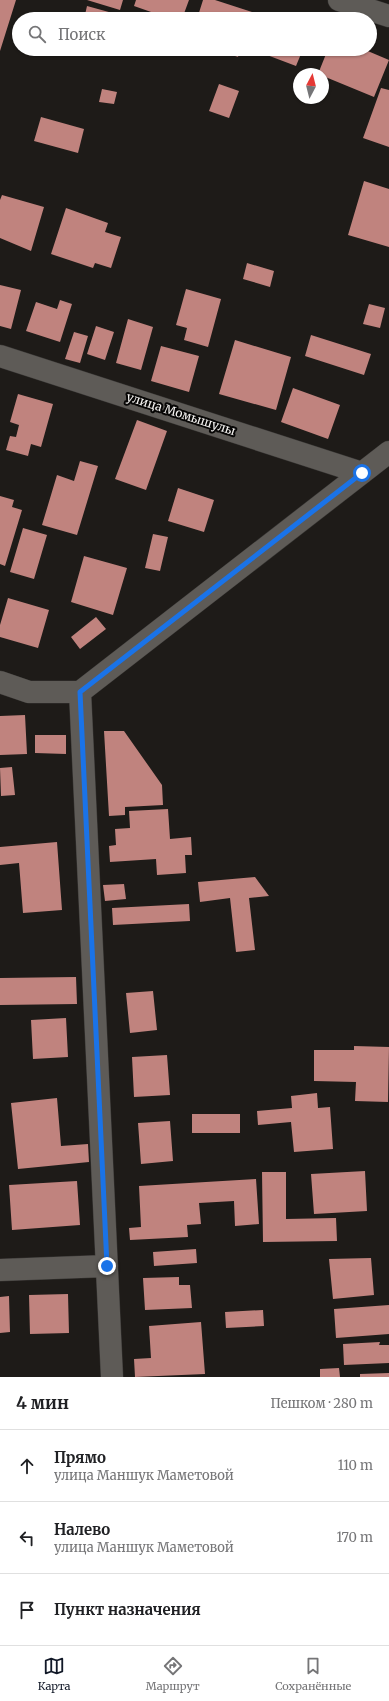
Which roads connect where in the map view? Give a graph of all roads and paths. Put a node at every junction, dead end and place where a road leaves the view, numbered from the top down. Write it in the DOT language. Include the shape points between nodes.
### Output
graph roads {
  1 [pos="339,0"];
  2 [pos="376,12"];
  3 [pos="377,12"];
  4 [pos="389,16"];
  5 [pos="0,356"];
  6 [pos="389,452"];
  7 [pos="362,473"];
  8 [pos="0,682"];
  9 [pos="80,692"];
  10 [pos="107,1266"];
  11 [pos="0,1270"];
  12 [pos="112,1377"];
  1 -- 2 [label="street"];
  3 -- 4 [label="street"];
  5 -- 7 [label="street, улица Момышулы"];
  6 -- 7 [label="street"];
  7 -- 9 [label="street"];
  8 -- 9 [label="street" via="29,692"];
  9 -- 10 [label="street"];
  10 -- 11 [label="street"];
  10 -- 12 [label="street"];
}
